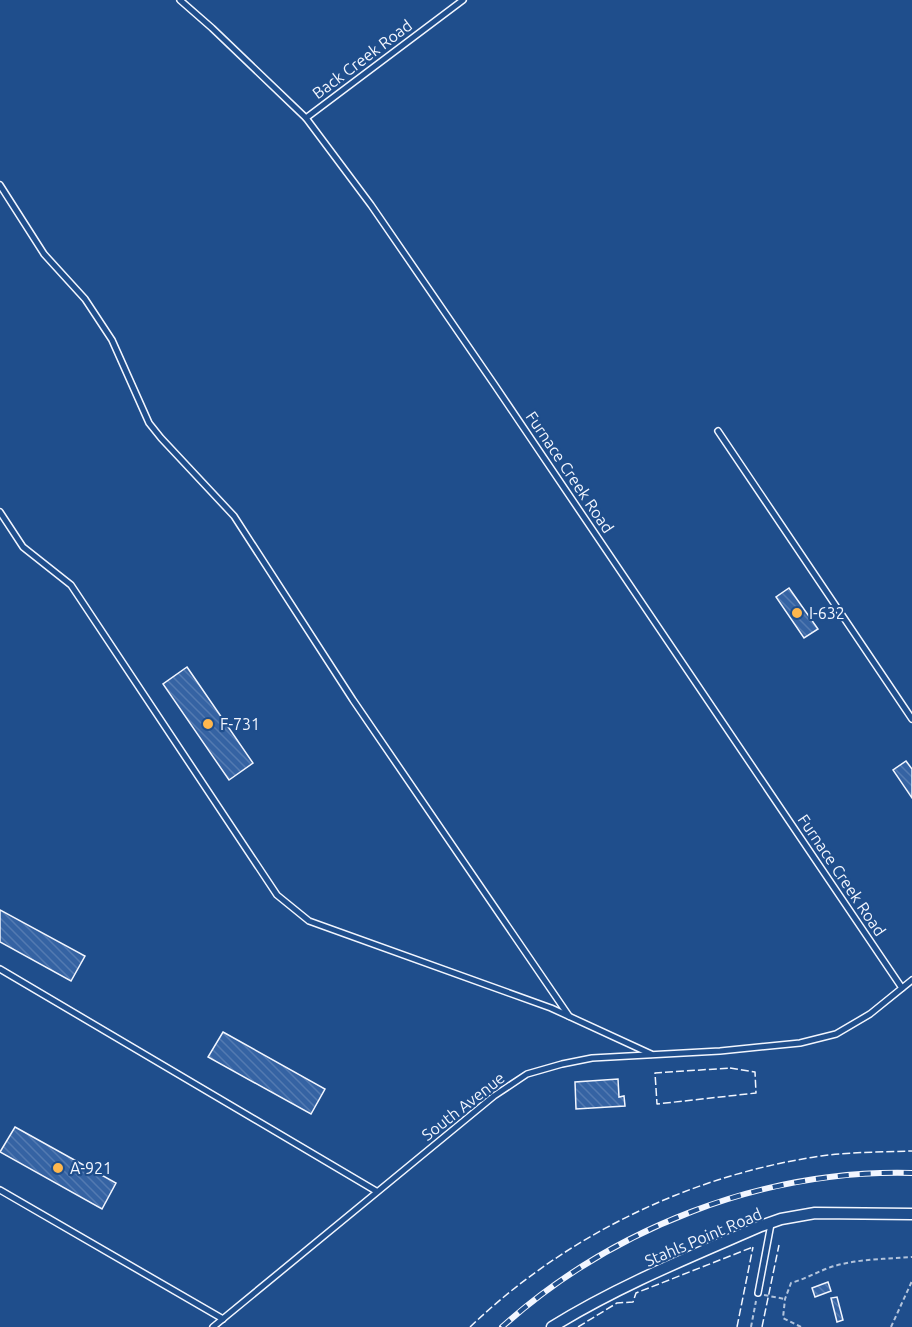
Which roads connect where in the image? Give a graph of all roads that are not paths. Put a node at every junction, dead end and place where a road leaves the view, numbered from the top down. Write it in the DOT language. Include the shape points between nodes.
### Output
graph roads {
  1 [pos="180,0"];
  2 [pos="464,0"];
  3 [pos="306,118"];
  4 [pos="0,184"];
  5 [pos="718,431"];
  6 [pos="0,512"];
  7 [pos="912,719"];
  8 [pos="0,969"];
  9 [pos="912,980"];
  10 [pos="902,988"];
  11 [pos="569,1016"];
  12 [pos="651,1054"];
  13 [pos="0,1190"];
  14 [pos="376,1191"];
  15 [pos="912,1214"];
  16 [pos="771,1223"];
  17 [pos="758,1293"];
  18 [pos="223,1319"];
  19 [pos="213,1327"];
  20 [pos="552,1327"];
  1 -- 3 [label="lane, Furnace Creek Road"];
  2 -- 3 [label="lane, Back Creek Road"];
  3 -- 10 [label="lane, Furnace Creek Road" via="488,375"];
  4 -- 11 [label="lane" via="44,254 85,299 111,340 149,423 234,516 353,700"];
  5 -- 7 [label="lane"];
  6 -- 11 [label="lane" via="23,547 71,585 276,895 309,921"];
  8 -- 14 [label="lane"];
  9 -- 10 [label="lane, South Avenue"];
  10 -- 12 [label="lane, South Avenue" via="870,1014 836,1034 800,1043"];
  11 -- 12 [label="lane"];
  12 -- 14 [label="lane, South Avenue" via="592,1058 527,1074"];
  13 -- 18 [label="lane"];
  14 -- 18 [label="lane, South Avenue"];
  15 -- 16 [label="street, Stahls Point Road" via="815,1213"];
  16 -- 17 [label="lane"];
  16 -- 20 [label="street, Stahls Point Road" via="628,1286"];
  18 -- 19 [label="lane, South Avenue"];
}
